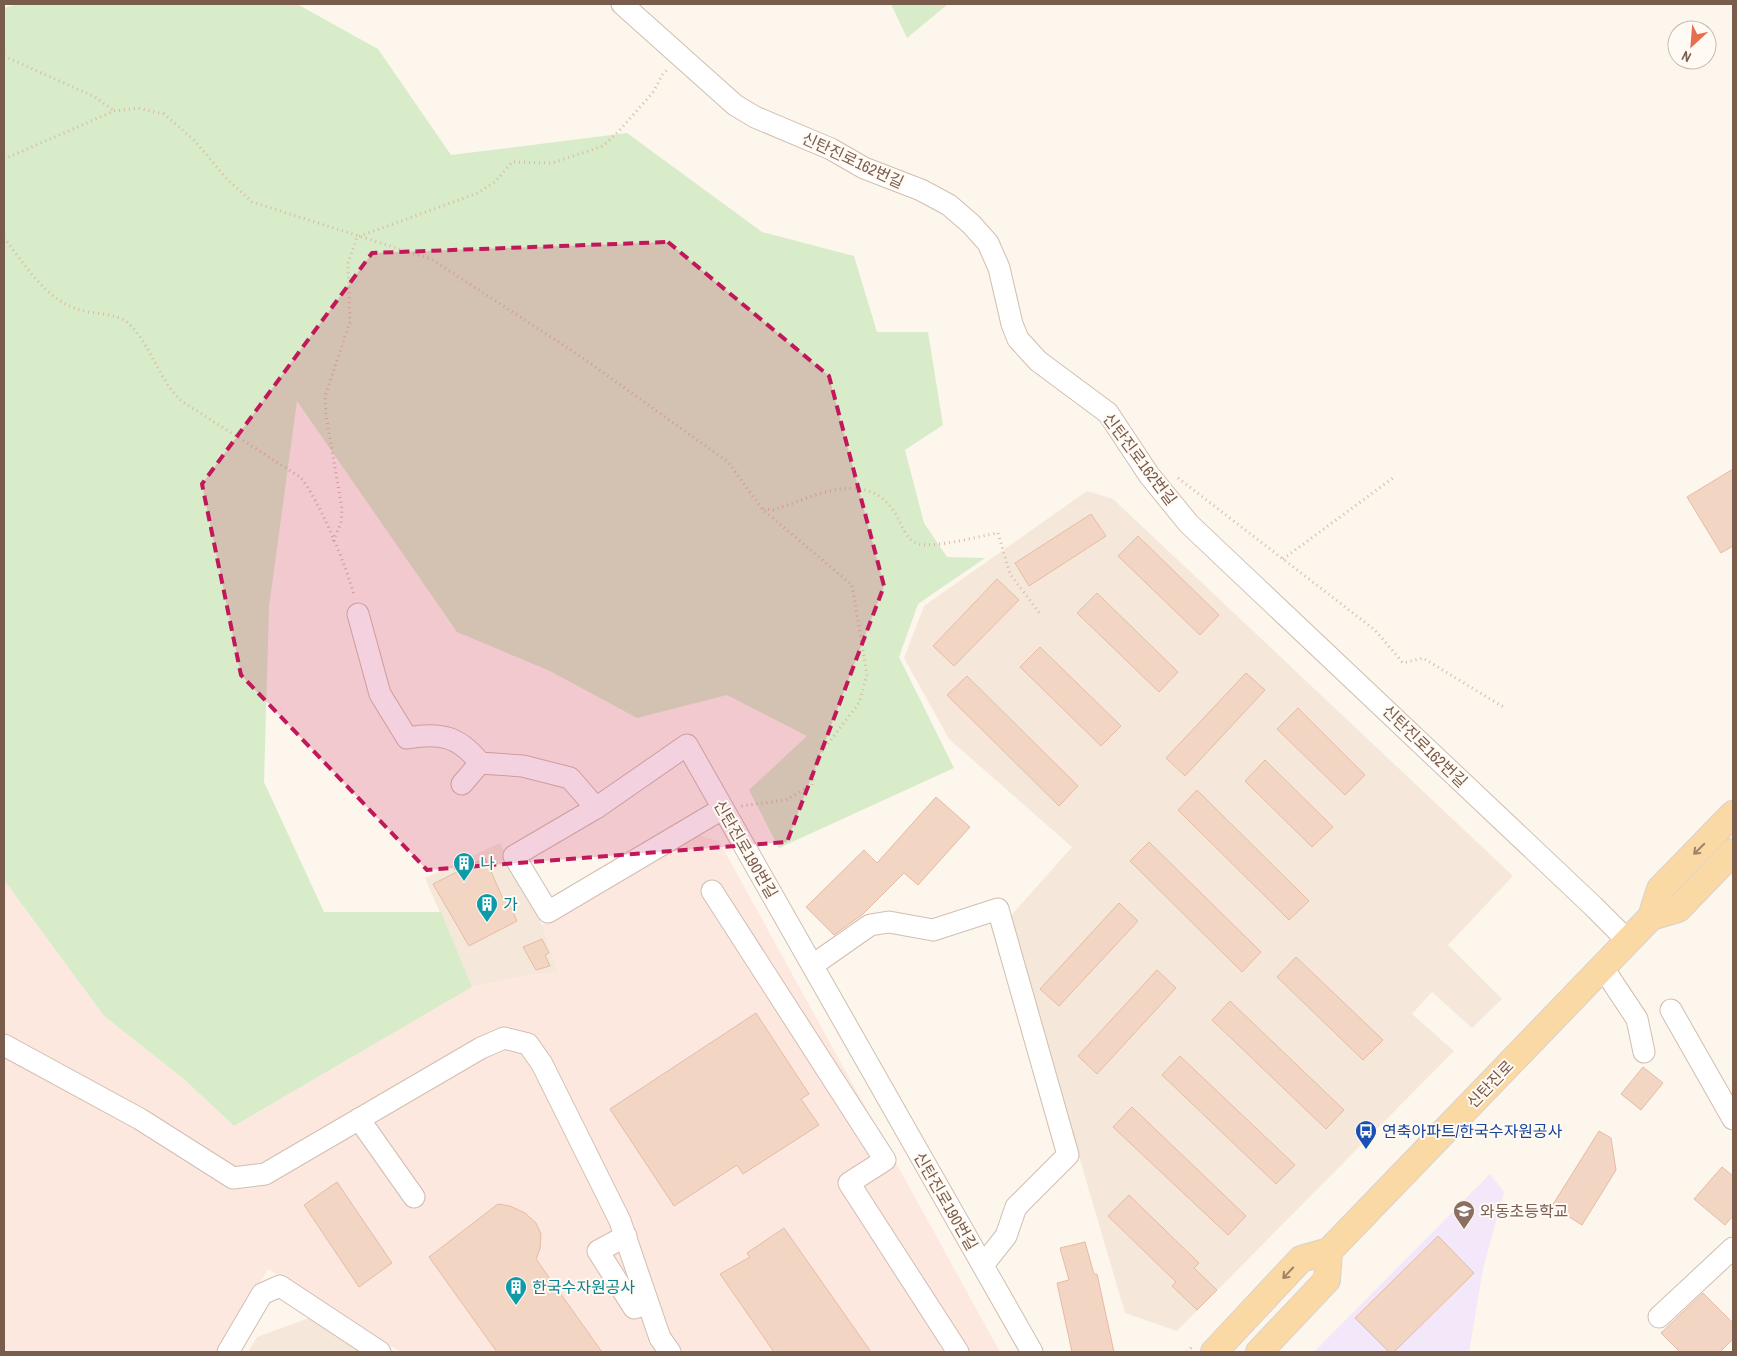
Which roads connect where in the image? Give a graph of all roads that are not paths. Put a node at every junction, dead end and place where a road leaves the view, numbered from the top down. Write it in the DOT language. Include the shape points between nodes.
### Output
graph roads {
  1 [pos="622,4"];
  2 [pos="358,614"];
  3 [pos="480,763"];
  4 [pos="462,784"];
  5 [pos="596,808"];
  6 [pos="722,809"];
  7 [pos="1733,814"];
  8 [pos="1733,852"];
  9 [pos="712,891"];
  10 [pos="1651,917"];
  11 [pos="1628,941"];
  12 [pos="813,965"];
  13 [pos="1602,968"];
  14 [pos="1671,1010"];
  15 [pos="4,1045"];
  16 [pos="1644,1052"];
  17 [pos="359,1120"];
  18 [pos="1733,1120"];
  19 [pos="414,1197"];
  20 [pos="626,1236"];
  21 [pos="1733,1248"];
  22 [pos="1329,1251"];
  23 [pos="983,1265"];
  24 [pos="648,1304"];
  25 [pos="1659,1317"];
  26 [pos="228,1352"];
  27 [pos="380,1352"];
  28 [pos="670,1352"];
  29 [pos="958,1352"];
  30 [pos="1032,1352"];
  31 [pos="1214,1352"];
  32 [pos="1258,1352"];
  1 -- 11 [label="street, 신탄진로162번길" via="734,105 831,149 864,168 921,190 949,205 971,224 988,243 999,268 1018,340 1038,361 1108,413 1149,475 1189,524"];
  2 -- 3 [label="street" via="380,694 407,738 443,736 468,747"];
  3 -- 4 [label="street"];
  3 -- 5 [label="street" via="523,766 570,778"];
  5 -- 6 [label="street, 신탄진로190번길" via="687,746"];
  5 -- 6 [label="street" via="514,856 548,912"];
  6 -- 12 [label="street, 신탄진로190번길"];
  7 -- 10 [label="main road, 신탄진로, one-way" via="1660,888"];
  8 -- 10 [label="main road, 신탄진로" via="1678,909"];
  9 -- 29 [label="street" via="885,1160 850,1183"];
  10 -- 11 [label="main road, 신탄진로"];
  11 -- 13 [label="main road, 신탄진로"];
  12 -- 23 [label="street, 신탄진로190번길"];
  12 -- 23 [label="street" via="870,925 889,922 933,930 998,908 1068,1155 1016,1207 1006,1236"];
  13 -- 16 [label="street" via="1637,1019"];
  13 -- 22 [label="main road, 신탄진로"];
  14 -- 18 [label="street"];
  15 -- 17 [label="street" via="140,1119 232,1178 265,1174"];
  17 -- 19 [label="street"];
  17 -- 20 [label="street" via="480,1048 504,1038 528,1044 542,1064"];
  20 -- 24 [label="street"];
  20 -- 24 [label="street" via="598,1251 634,1308"];
  21 -- 25 [label="street"];
  22 -- 31 [label="main road, one-way" via="1301,1259"];
  22 -- 32 [label="main road" via="1327,1280"];
  23 -- 30 [label="street, 신탄진로190번길"];
  24 -- 28 [label="street" via="660,1338"];
  26 -- 27 [label="street" via="262,1294 280,1286"];
}
